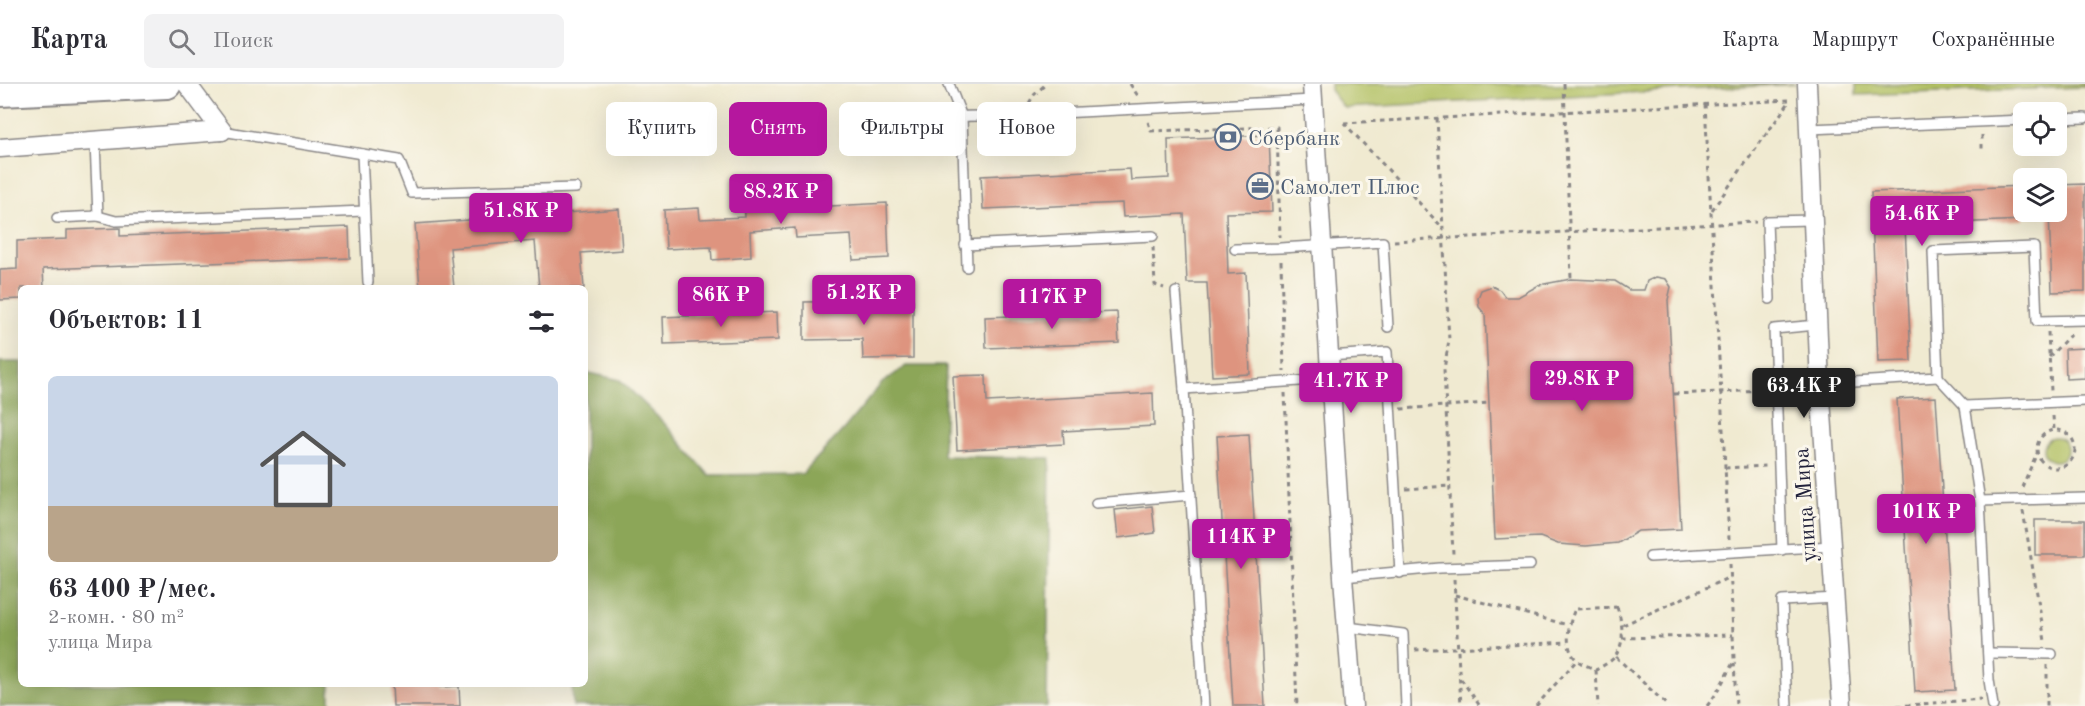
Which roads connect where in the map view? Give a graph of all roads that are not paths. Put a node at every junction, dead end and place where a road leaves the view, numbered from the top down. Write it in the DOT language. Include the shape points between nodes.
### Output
graph roads {
  1 [pos="167,84"];
  2 [pos="187,84"];
  3 [pos="949,84"];
  4 [pos="1808,84"];
  5 [pos="0,92"];
  6 [pos="1313,92"];
  7 [pos="956,102"];
  8 [pos="965,117"];
  9 [pos="2085,118"];
  10 [pos="2067,119"];
  11 [pos="2013,120"];
  12 [pos="1809,129"];
  13 [pos="222,131"];
  14 [pos="95,142"];
  15 [pos="0,148"];
  16 [pos="362,154"];
  17 [pos="963,156"];
  18 [pos="576,188"];
  19 [pos="364,211"];
  20 [pos="98,216"];
  21 [pos="57,218"];
  22 [pos="1812,220"];
  23 [pos="1153,236"];
  24 [pos="965,245"];
  25 [pos="1322,246"];
  26 [pos="1235,249"];
  27 [pos="967,267"];
  28 [pos="368,282"];
  29 [pos="1176,292"];
  30 [pos="1770,299"];
  31 [pos="2085,320"];
  32 [pos="1817,325"];
  33 [pos="1388,327"];
  34 [pos="1329,356"];
  35 [pos="1938,377"];
  36 [pos="1330,380"];
  37 [pos="1820,384"];
  38 [pos="1184,389"];
  39 [pos="2085,401"];
  40 [pos="1965,406"];
  41 [pos="1191,495"];
  42 [pos="2085,498"];
  43 [pos="1980,501"];
  44 [pos="1096,503"];
  45 [pos="1831,546"];
  46 [pos="1782,550"];
  47 [pos="1650,556"];
  48 [pos="1530,565"];
  49 [pos="1400,573"];
  50 [pos="1343,577"];
  51 [pos="1835,598"];
  52 [pos="1347,627"];
  53 [pos="1988,653"];
  54 [pos="2049,654"];
  55 [pos="1993,702"];
  56 [pos="1204,706"];
  57 [pos="1353,706"];
  58 [pos="1407,706"];
  59 [pos="1787,706"];
  60 [pos="1842,706"];
  1 -- 5 [label="main road"];
  2 -- 13 [label="street"];
  3 -- 7 [label="lane"];
  4 -- 12 [label="street, улица Мира"];
  6 -- 8 [label="lane" via="1145,108"];
  6 -- 25 [label="street"];
  9 -- 10 [label="lane"];
  11 -- 12 [label="lane"];
  12 -- 22 [label="street, улица Мира"];
  13 -- 14 [label="street"];
  13 -- 16 [label="lane"];
  14 -- 15 [label="street"];
  14 -- 20 [label="lane"];
  16 -- 18 [label="lane" via="399,160 412,193"];
  16 -- 19 [label="lane"];
  17 -- 24 [label="lane"];
  19 -- 20 [label="lane" via="116,221"];
  19 -- 28 [label="lane"];
  20 -- 21 [label="lane"];
  22 -- 30 [label="lane" via="1767,221"];
  22 -- 32 [label="street, улица Мира"];
  23 -- 24 [label="lane"];
  24 -- 27 [label="lane"];
  25 -- 26 [label="lane"];
  25 -- 33 [label="lane" via="1383,242"];
  25 -- 34 [label="street"];
  29 -- 38 [label="lane"];
  31 -- 35 [label="lane" via="2037,321 2034,247 1933,251"];
  32 -- 37 [label="street, улица Мира"];
  32 -- 46 [label="lane" via="1774,329"];
  34 -- 36 [label="street"];
  34 -- 49 [label="lane" via="1387,352"];
  35 -- 37 [label="lane"];
  35 -- 40 [label="lane"];
  36 -- 38 [label="lane"];
  36 -- 50 [label="street"];
  37 -- 45 [label="street, улица Мира"];
  38 -- 41 [label="lane"];
  39 -- 40 [label="lane"];
  40 -- 43 [label="lane"];
  41 -- 44 [label="lane"];
  41 -- 56 [label="lane"];
  42 -- 43 [label="lane"];
  43 -- 53 [label="lane"];
  45 -- 46 [label="lane"];
  45 -- 51 [label="street, улица Мира"];
  46 -- 47 [label="lane"];
  48 -- 49 [label="lane"];
  49 -- 50 [label="lane"];
  50 -- 52 [label="street"];
  51 -- 59 [label="lane" via="1782,601"];
  51 -- 60 [label="street, улица Мира"];
  52 -- 57 [label="street"];
  52 -- 58 [label="lane" via="1402,634"];
  53 -- 54 [label="lane"];
  53 -- 55 [label="lane"];
}
